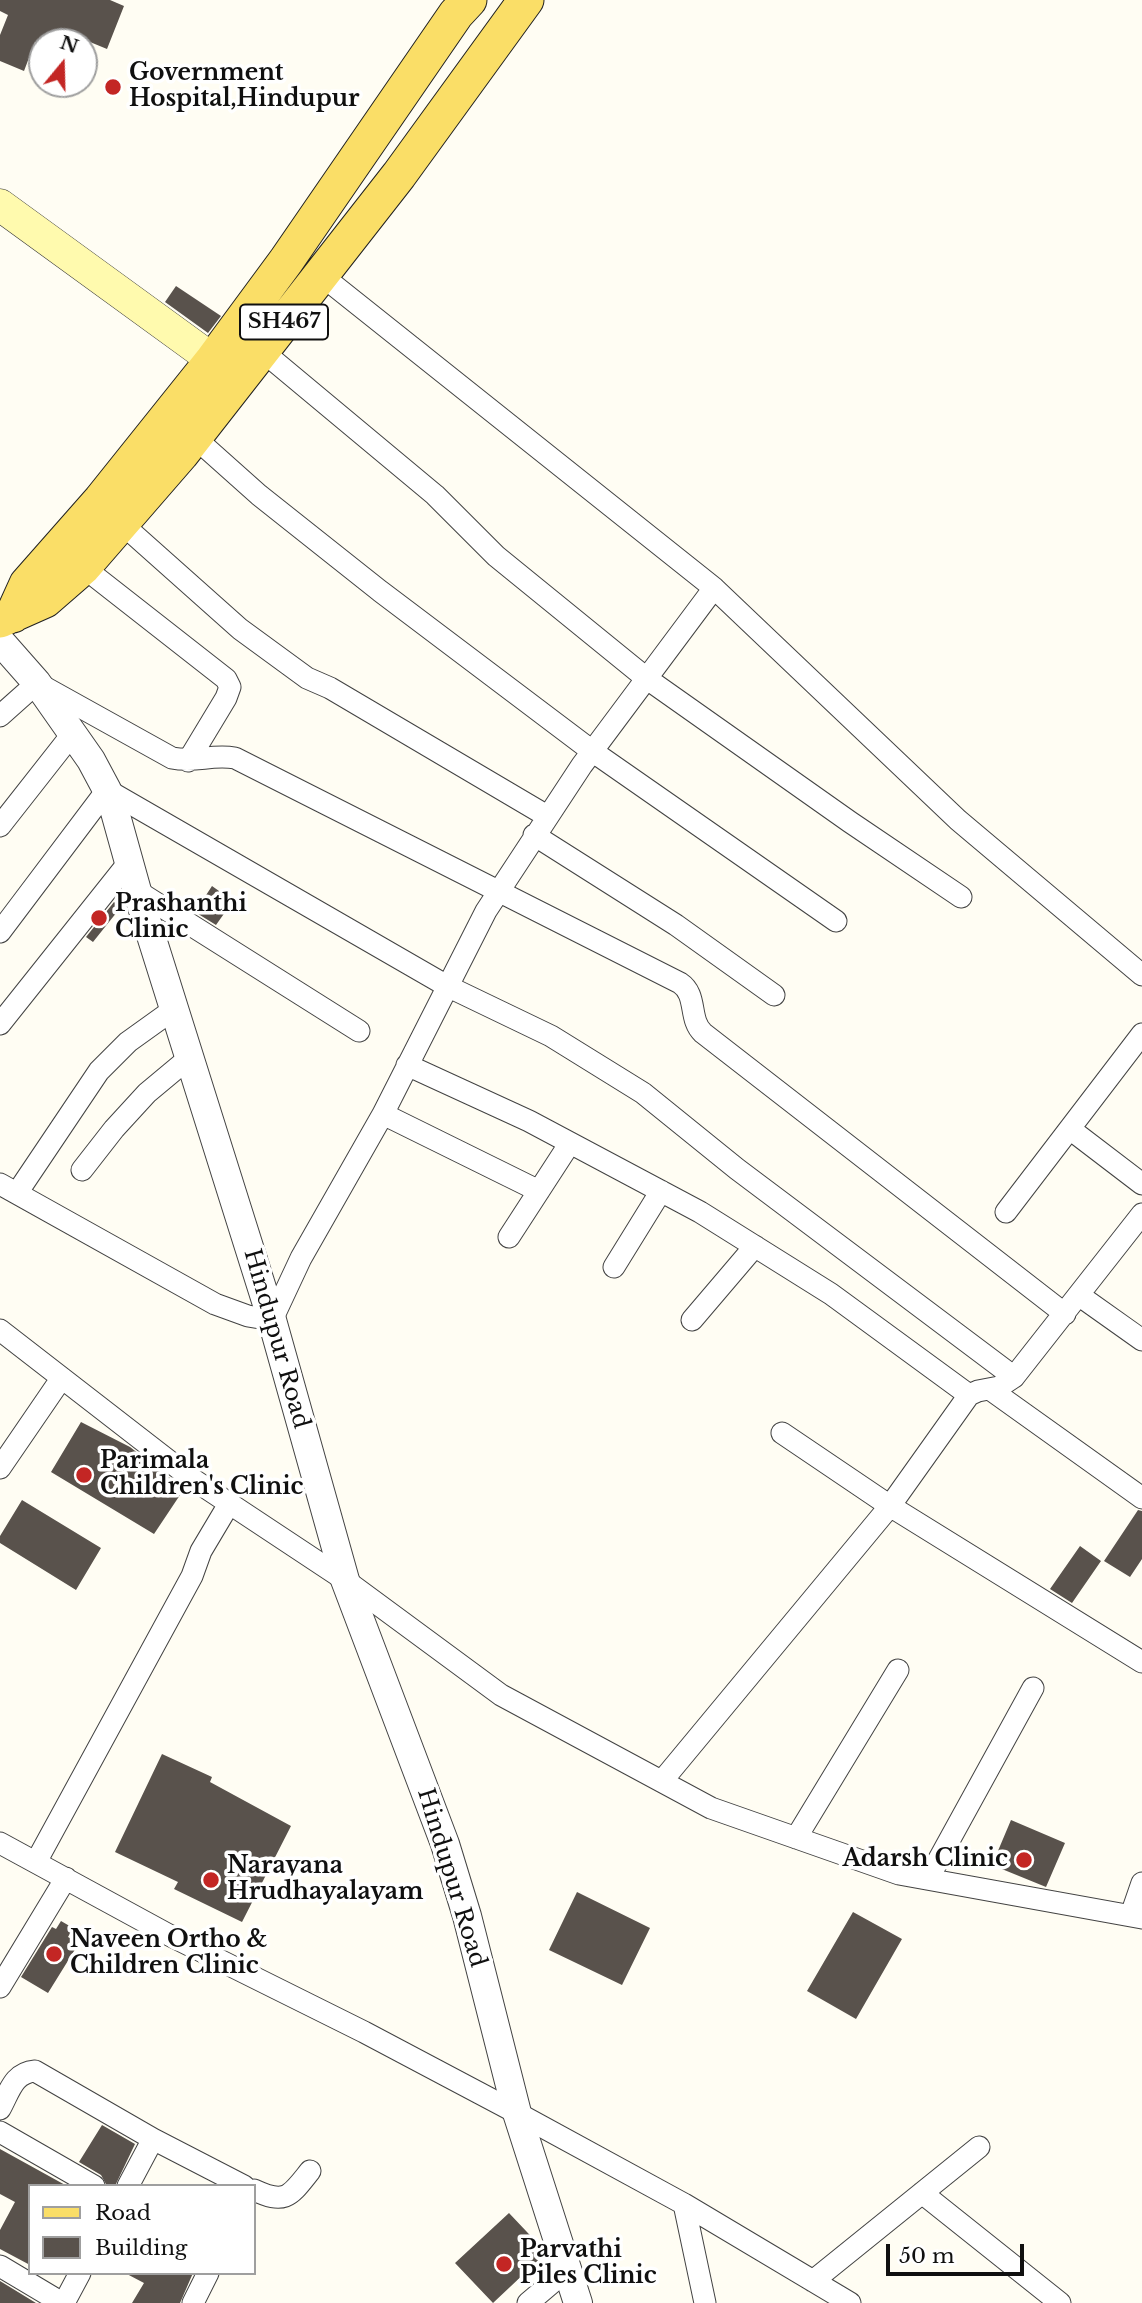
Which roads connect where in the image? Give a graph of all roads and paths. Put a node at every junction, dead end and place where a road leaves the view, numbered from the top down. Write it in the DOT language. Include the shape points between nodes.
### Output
graph roads {
  1 [pos="526,0"];
  2 [pos="456,5"];
  3 [pos="0,205"];
  4 [pos="321,275"];
  5 [pos="235,329"];
  6 [pos="261,351"];
  7 [pos="213,360"];
  8 [pos="194,437"];
  9 [pos="121,523"];
  10 [pos="83,567"];
  11 [pos="714,588"];
  12 [pos="4,626"];
  13 [pos="646,678"];
  14 [pos="37,683"];
  15 [pos="0,716"];
  16 [pos="73,733"];
  17 [pos="592,751"];
  18 [pos="188,761"];
  19 [pos="107,790"];
  20 [pos="547,816"];
  21 [pos="0,826"];
  22 [pos="534,835"];
  23 [pos="129,862"];
  24 [pos="136,891"];
  25 [pos="498,892"];
  26 [pos="961,897"];
  27 [pos="836,921"];
  28 [pos="0,932"];
  29 [pos="1142,975"];
  30 [pos="447,986"];
  31 [pos="774,995"];
  32 [pos="174,1009"];
  33 [pos="0,1024"];
  34 [pos="359,1031"];
  35 [pos="1142,1034"];
  36 [pos="189,1058"];
  37 [pos="407,1065"];
  38 [pos="383,1114"];
  39 [pos="1070,1129"];
  40 [pos="570,1143"];
  41 [pos="82,1170"];
  42 [pos="1142,1184"];
  43 [pos="9,1189"];
  44 [pos="539,1191"];
  45 [pos="662,1191"];
  46 [pos="1006,1212"];
  47 [pos="1142,1214"];
  48 [pos="509,1237"];
  49 [pos="755,1246"];
  50 [pos="614,1267"];
  51 [pos="1080,1296"];
  52 [pos="1065,1314"];
  53 [pos="692,1320"];
  54 [pos="272,1321"];
  55 [pos="0,1330"];
  56 [pos="1142,1340"];
  57 [pos="1014,1377"];
  58 [pos="61,1379"];
  59 [pos="991,1390"];
  60 [pos="970,1395"];
  61 [pos="782,1433"];
  62 [pos="0,1468"];
  63 [pos="1142,1498"];
  64 [pos="229,1504"];
  65 [pos="890,1506"];
  66 [pos="345,1580"];
  67 [pos="1142,1662"];
  68 [pos="898,1670"];
  69 [pos="1033,1688"];
  70 [pos="662,1780"];
  71 [pos="796,1838"];
  72 [pos="0,1843"];
  73 [pos="36,1862"];
  74 [pos="66,1878"];
  75 [pos="928,1879"];
  76 [pos="1142,1883"];
  77 [pos="1136,1916"];
  78 [pos="0,1987"];
  79 [pos="0,2109"];
  80 [pos="517,2113"];
  81 [pos="0,2132"];
  82 [pos="153,2139"];
  83 [pos="979,2147"];
  84 [pos="310,2171"];
  85 [pos="91,2184"];
  86 [pos="129,2184"];
  87 [pos="240,2184"];
  88 [pos="256,2191"];
  89 [pos="922,2193"];
  90 [pos="684,2204"];
  91 [pos="0,2266"];
  92 [pos="567,2270"];
  93 [pos="79,2275"];
  94 [pos="207,2275"];
  95 [pos="813,2281"];
  96 [pos="63,2303"];
  97 [pos="193,2303"];
  98 [pos="528,2303"];
  99 [pos="578,2303"];
  100 [pos="705,2303"];
  101 [pos="849,2303"];
  102 [pos="1060,2303"];
  1 -- 4 [label="main road, SH467"];
  2 -- 5 [label="main road, SH467" via="286,261"];
  3 -- 7 [label="main road"];
  4 -- 6 [label="main road, SH467"];
  4 -- 11 [label="street"];
  5 -- 6 [label="street"];
  5 -- 7 [label="main road, SH467"];
  6 -- 8 [label="main road, SH467"];
  6 -- 13 [label="street" via="435,495 496,556"];
  7 -- 12 [label="main road, SH467" via="27,584"];
  8 -- 9 [label="main road, SH467"];
  8 -- 17 [label="street" via="340,559"];
  9 -- 10 [label="main road, SH467"];
  9 -- 20 [label="street" via="240,629 307,678"];
  10 -- 12 [label="main road, SH467" via="45,600"];
  10 -- 18 [label="street" via="226,679 230,687 226,698"];
  11 -- 13 [label="street"];
  11 -- 29 [label="street" via="958,820"];
  12 -- 14 [label="street, Hindupur Road"];
  13 -- 17 [label="street"];
  13 -- 26 [label="street"];
  14 -- 15 [label="street"];
  14 -- 16 [label="street, Hindupur Road"];
  14 -- 18 [label="street" via="172,758"];
  16 -- 19 [label="street, Hindupur Road"];
  16 -- 21 [label="street"];
  17 -- 20 [label="street"];
  17 -- 27 [label="street"];
  18 -- 25 [label="street" via="218,755 235,758"];
  19 -- 23 [label="street, Hindupur Road"];
  19 -- 28 [label="street"];
  19 -- 30 [label="street"];
  20 -- 22 [label="street"];
  22 -- 25 [label="street"];
  22 -- 31 [label="street"];
  23 -- 24 [label="street, Hindupur Road"];
  23 -- 33 [label="street"];
  24 -- 32 [label="street, Hindupur Road"];
  24 -- 34 [label="street"];
  25 -- 30 [label="street"];
  25 -- 52 [label="street" via="686,988 696,1027 703,1034"];
  30 -- 37 [label="street"];
  30 -- 57 [label="street" via="551,1036 643,1093"];
  32 -- 36 [label="street, Hindupur Road"];
  32 -- 43 [label="street" via="128,1042 99,1071"];
  35 -- 39 [label="street"];
  36 -- 41 [label="street" via="148,1093"];
  36 -- 54 [label="street, Hindupur Road"];
  37 -- 38 [label="street"];
  37 -- 40 [label="street"];
  38 -- 44 [label="street"];
  38 -- 54 [label="street" via="301,1258"];
  39 -- 42 [label="street"];
  39 -- 46 [label="street"];
  40 -- 44 [label="street"];
  40 -- 45 [label="street"];
  43 -- 54 [label="street" via="215,1304"];
  44 -- 48 [label="street"];
  45 -- 49 [label="street"];
  45 -- 50 [label="street"];
  47 -- 51 [label="street"];
  49 -- 53 [label="street"];
  49 -- 60 [label="street" via="831,1294"];
  51 -- 52 [label="street"];
  51 -- 56 [label="street"];
  52 -- 57 [label="street"];
  54 -- 66 [label="street, Hindupur Road"];
  55 -- 58 [label="street"];
  57 -- 59 [label="street"];
  58 -- 62 [label="street"];
  58 -- 64 [label="street"];
  59 -- 60 [label="street"];
  59 -- 63 [label="street"];
  60 -- 65 [label="street"];
  61 -- 65 [label="street"];
  64 -- 66 [label="street"];
  64 -- 73 [label="street"];
  65 -- 67 [label="street"];
  65 -- 70 [label="street"];
  66 -- 70 [label="street" via="501,1695"];
  66 -- 80 [label="street, Hindupur Road" via="445,1844"];
  68 -- 71 [label="street"];
  69 -- 75 [label="street"];
  70 -- 71 [label="street" via="711,1808"];
  71 -- 75 [label="street" via="899,1874"];
  72 -- 73 [label="street"];
  73 -- 74 [label="street"];
  74 -- 78 [label="street"];
  74 -- 80 [label="street"];
  75 -- 77 [label="street"];
  76 -- 77 [label="street"];
  79 -- 82 [label="street" via="18,2076 35,2071"];
  80 -- 90 [label="street"];
  80 -- 92 [label="street, Hindupur Road"];
  81 -- 85 [label="street"];
  82 -- 86 [label="street"];
  82 -- 87 [label="street"];
  83 -- 89 [label="street"];
  84 -- 88 [label="street" via="281,2199"];
  89 -- 95 [label="street"];
  89 -- 102 [label="street"];
  90 -- 95 [label="street"];
  90 -- 100 [label="street"];
  91 -- 96 [label="street"];
  92 -- 98 [label="street"];
  92 -- 99 [label="street, Hindupur Road"];
  93 -- 96 [label="street"];
  94 -- 97 [label="street"];
  95 -- 101 [label="street"];
}
